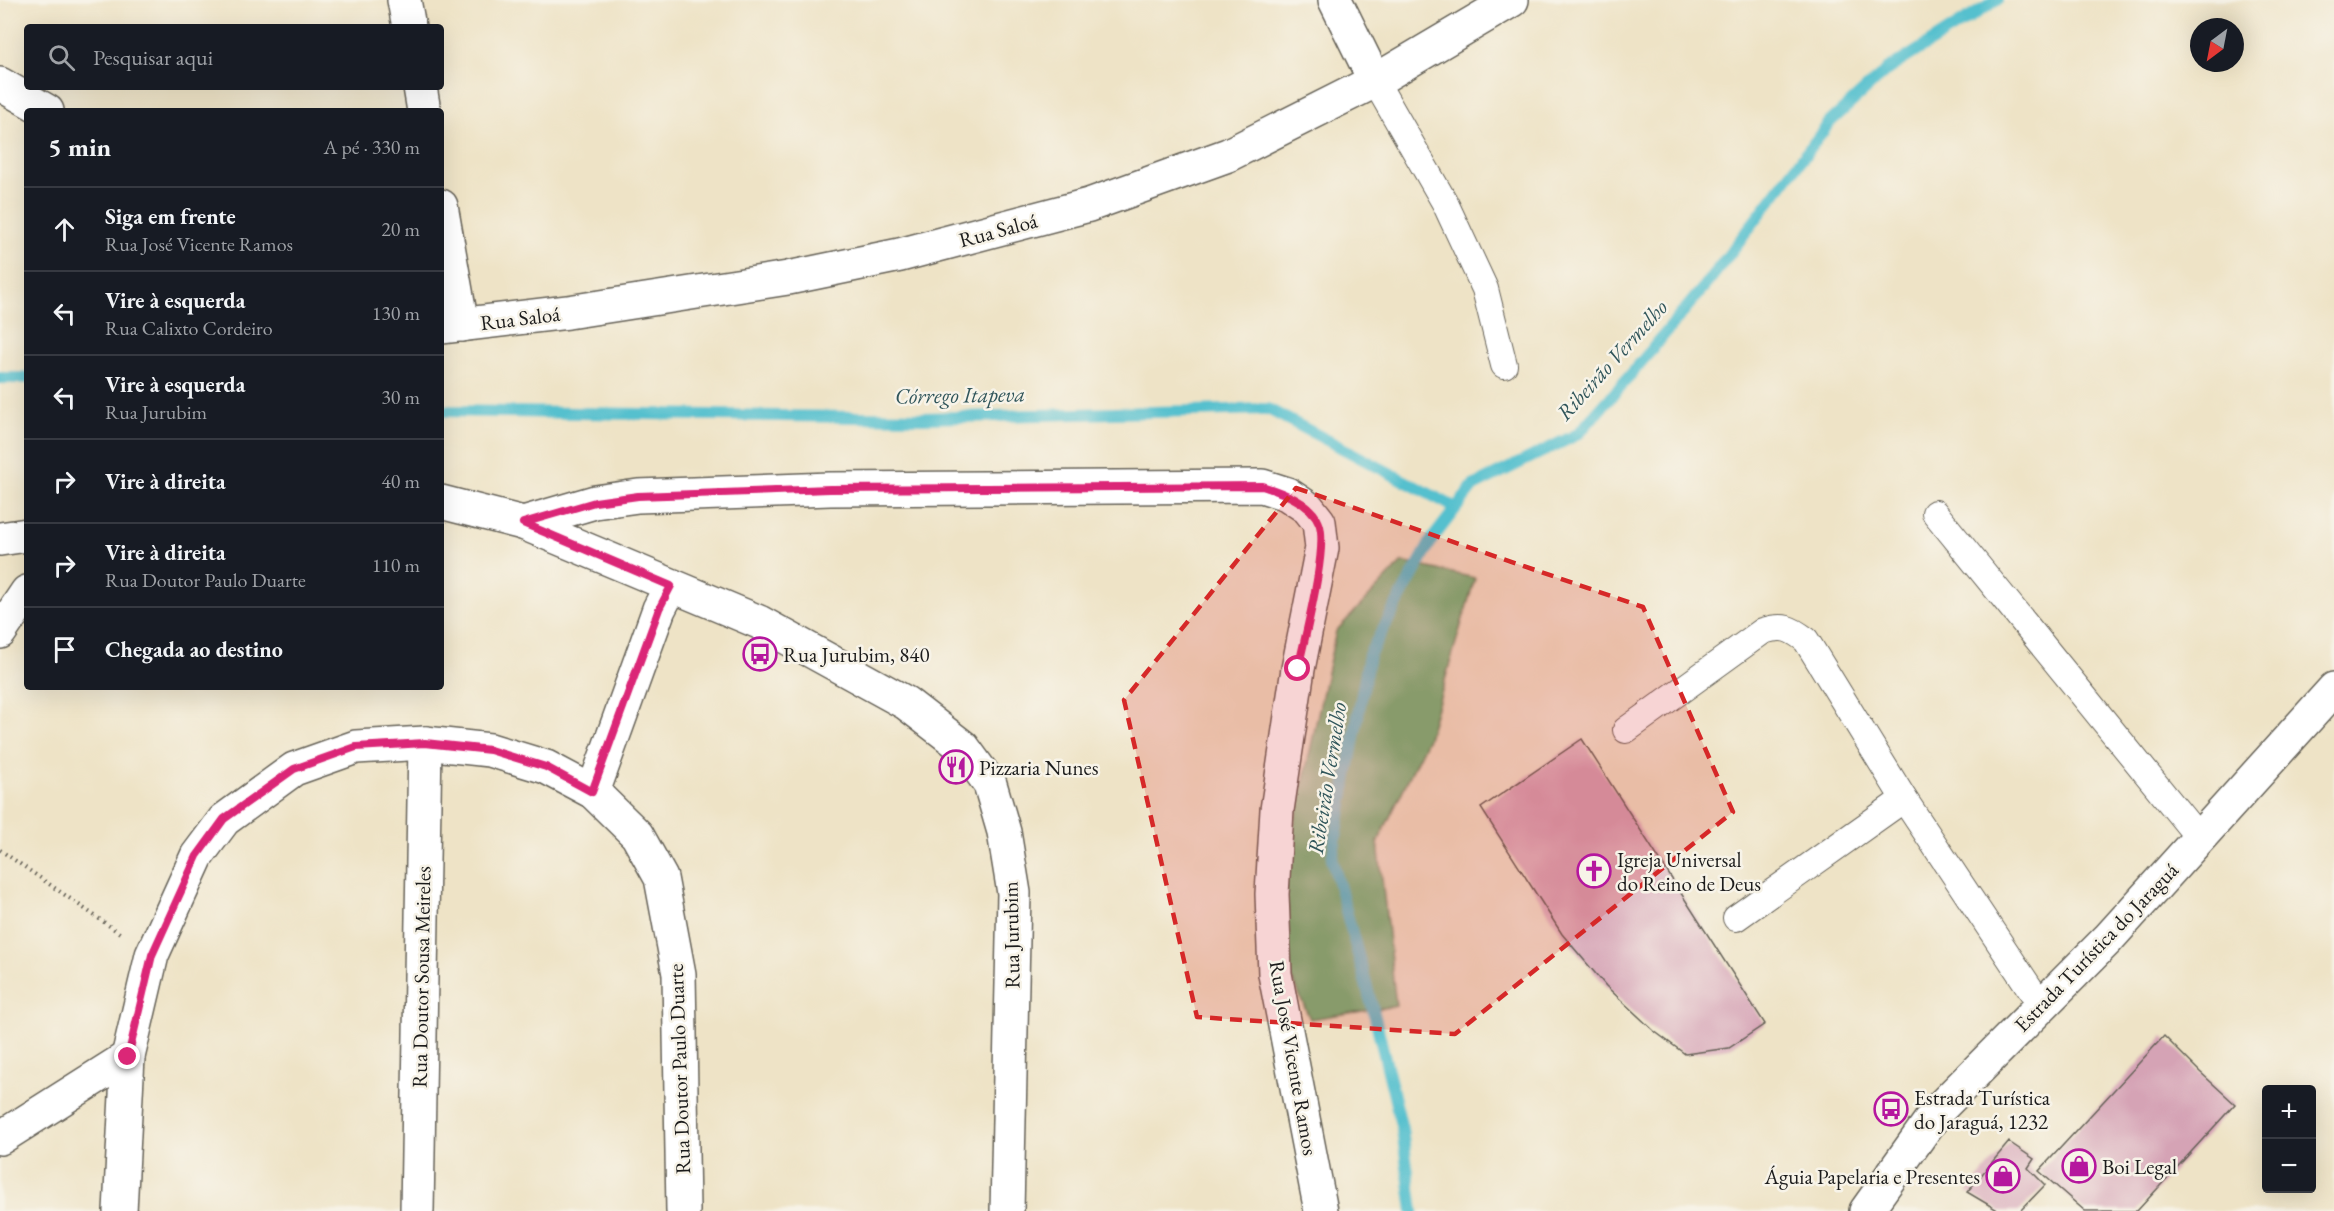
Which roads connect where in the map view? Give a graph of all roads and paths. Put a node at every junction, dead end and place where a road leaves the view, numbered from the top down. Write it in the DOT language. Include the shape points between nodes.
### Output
graph roads {
  1 [pos="405,0"];
  2 [pos="1335,0"];
  3 [pos="1512,0"];
  4 [pos="409,24"];
  5 [pos="1375,81"];
  6 [pos="0,84"];
  7 [pos="420,90"];
  8 [pos="41,108"];
  9 [pos="424,108"];
  10 [pos="444,239"];
  11 [pos="452,326"];
  12 [pos="1504,365"];
  13 [pos="444,503"];
  14 [pos="1935,513"];
  15 [pos="523,523"];
  16 [pos="24,535"];
  17 [pos="0,539"];
  18 [pos="671,586"];
  19 [pos="24,596"];
  20 [pos="0,632"];
  21 [pos="2334,688"];
  22 [pos="1626,730"];
  23 [pos="425,743"];
  24 [pos="592,792"];
  25 [pos="1904,799"];
  26 [pos="2199,838"];
  27 [pos="0,850"];
  28 [pos="1736,918"];
  29 [pos="152,955"];
  30 [pos="2041,1005"];
  31 [pos="128,1057"];
  32 [pos="0,1138"];
  33 [pos="120,1211"];
  34 [pos="417,1211"];
  35 [pos="683,1211"];
  36 [pos="1007,1211"];
  37 [pos="1321,1211"];
  38 [pos="1866,1211"];
  1 -- 4 [label="street"];
  2 -- 5 [label="street"];
  3 -- 5 [label="street, Rua Saloá"];
  5 -- 11 [label="street, Rua Saloá" via="1228,155 1089,205 900,255 788,278"];
  5 -- 12 [label="lane" via="1445,203 1485,289"];
  6 -- 8 [label="street"];
  7 -- 9 [label="street"];
  10 -- 11 [label="street"];
  13 -- 15 [label="street, Rua Jurubim"];
  14 -- 26 [label="lane"];
  15 -- 18 [label="street, Rua Jurubim"];
  15 -- 37 [label="street, Rua José Vicente Ramos" via="595,502 638,496 830,489 1262,486 1287,494 1308,508 1319,522 1322,548 1298,669 1277,810 1272,894 1275,974"];
  16 -- 17 [label="street"];
  18 -- 24 [label="street"];
  18 -- 36 [label="street, Rua Jurubim" via="759,622 906,704 963,747 990,784 1004,832 1014,893"];
  19 -- 20 [label="street"];
  21 -- 26 [label="street, Estrada Turística do Jaraguá"];
  22 -- 25 [label="lane" via="1763,631 1779,627 1806,640"];
  23 -- 24 [label="street, Rua Doutor Paulo Duarte" via="490,750 546,767"];
  23 -- 29 [label="street, Rua Doutor Paulo Duarte" via="356,747 294,769 224,819 197,856"];
  23 -- 34 [label="street, Rua Doutor Sousa Meireles"];
  24 -- 35 [label="street, Rua Doutor Paulo Duarte" via="637,835 661,878 679,974"];
  25 -- 28 [label="lane"];
  25 -- 30 [label="lane"];
  26 -- 30 [label="street, Estrada Turística do Jaraguá" via="2108,939"];
  27 -- 29 [label="path"];
  29 -- 31 [label="street, Rua Doutor Paulo Duarte"];
  30 -- 38 [label="street, Estrada Turística do Jaraguá" via="1938,1110"];
  31 -- 32 [label="street"];
  31 -- 33 [label="street, Rua Doutor Paulo Duarte"];
}
